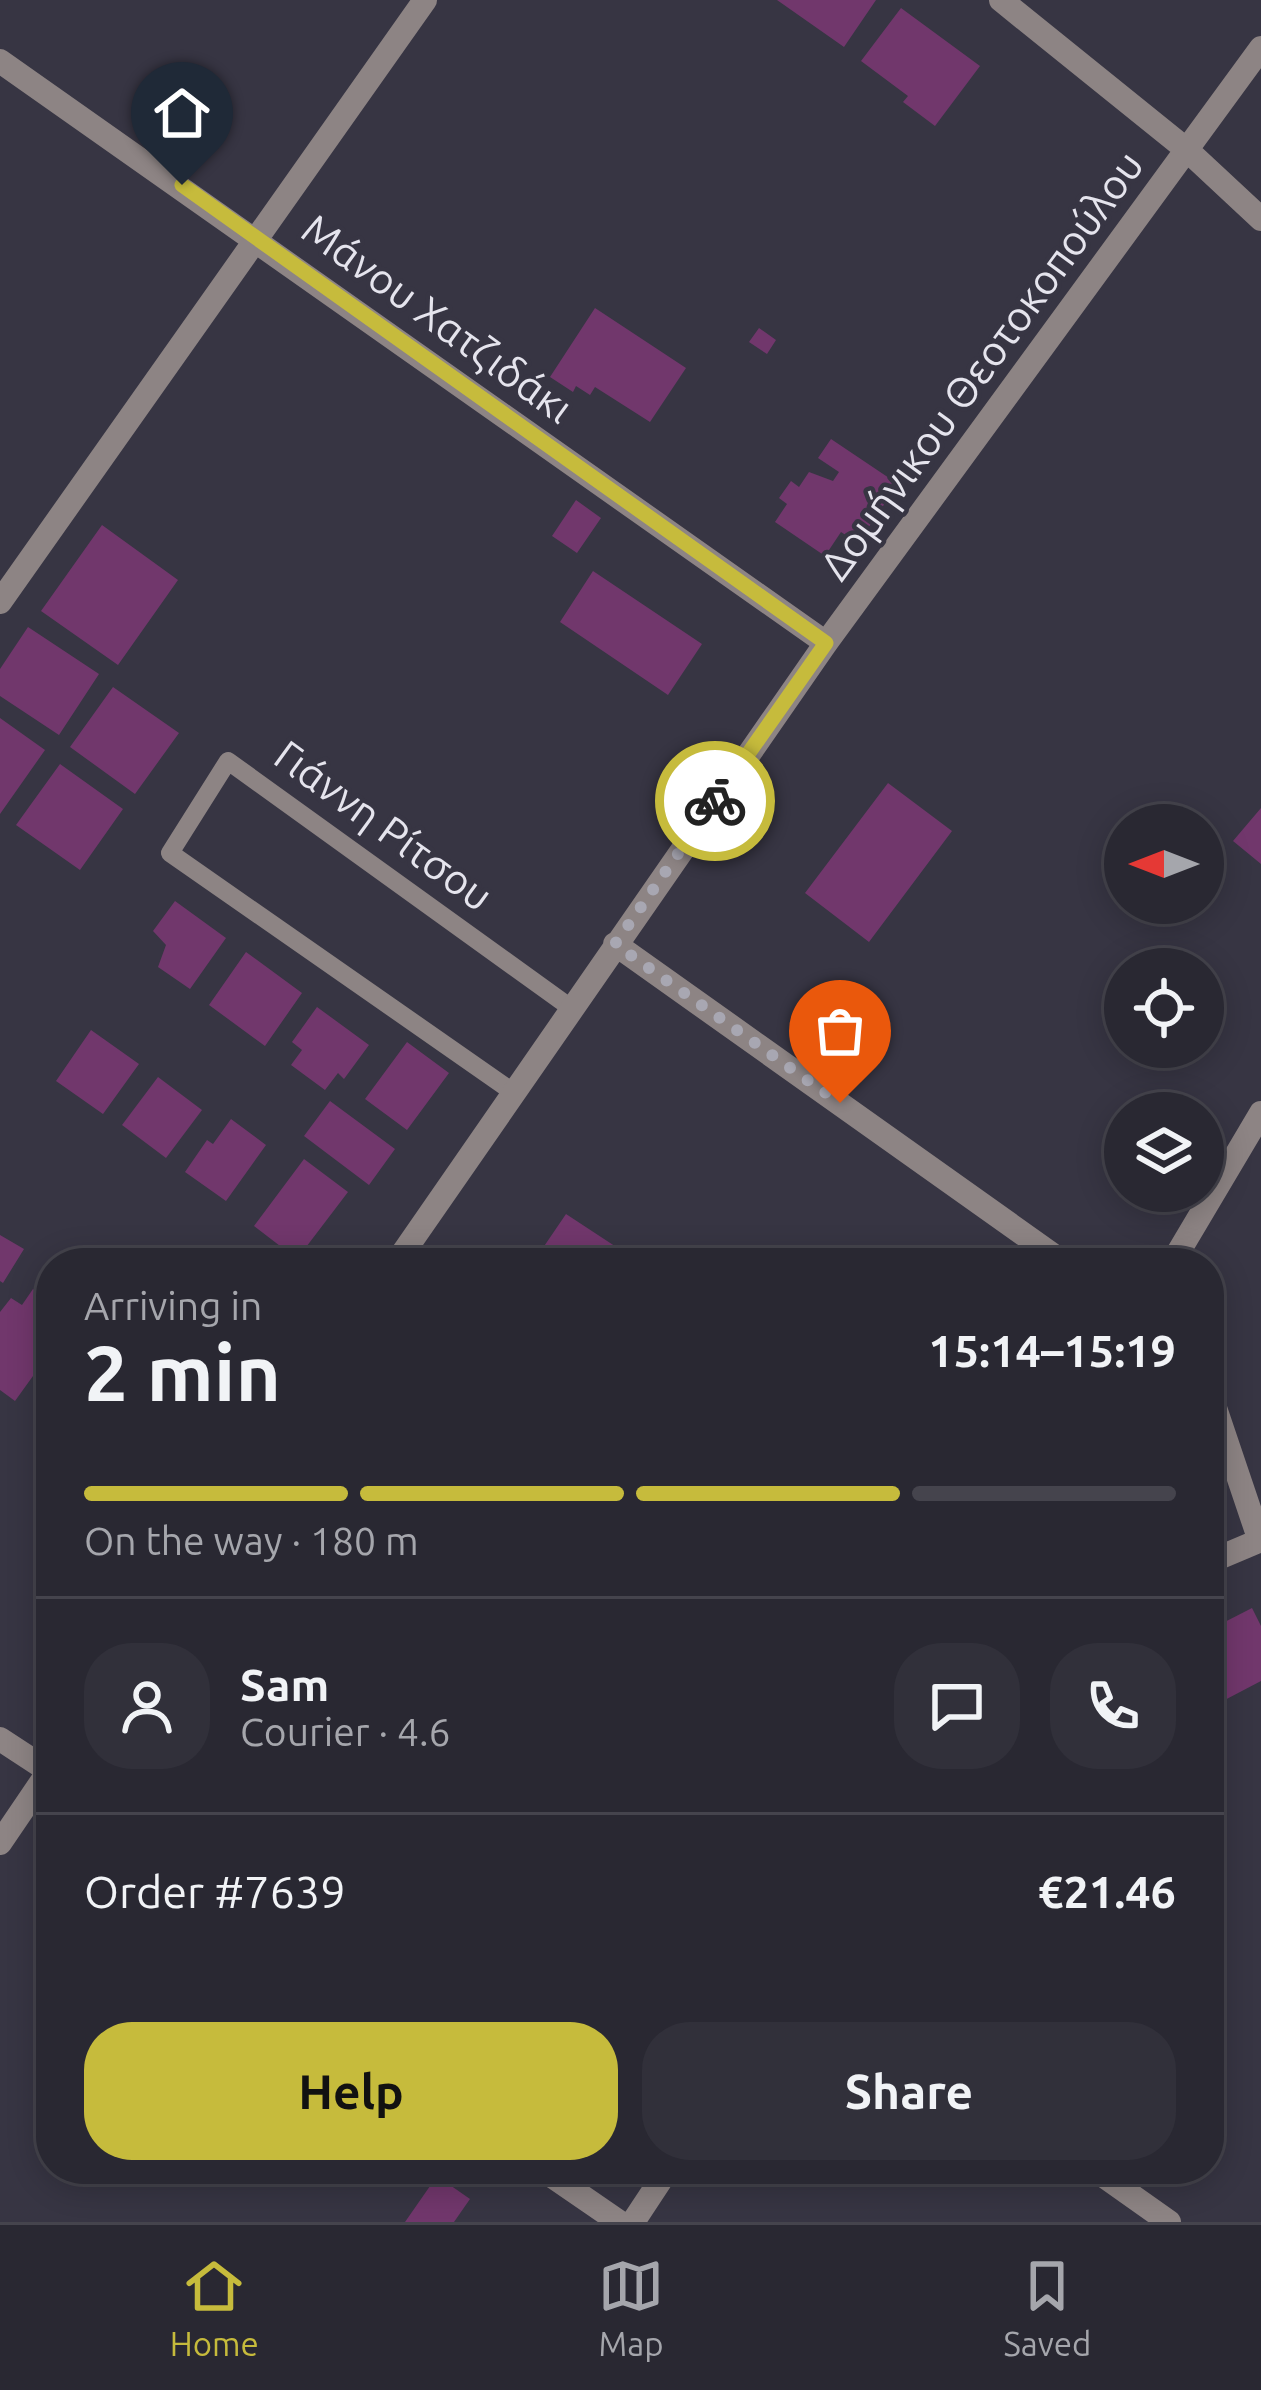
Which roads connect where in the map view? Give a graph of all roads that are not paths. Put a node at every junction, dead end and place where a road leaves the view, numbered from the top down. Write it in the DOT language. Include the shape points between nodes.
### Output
graph roads {
  1 [pos="424,0"];
  2 [pos="1001,0"];
  3 [pos="1261,48"];
  4 [pos="0,61"];
  5 [pos="1187,150"];
  6 [pos="1261,219"];
  7 [pos="254,235"];
  8 [pos="0,602"];
  9 [pos="826,643"];
  10 [pos="615,944"];
  11 [pos="571,1008"];
  12 [pos="513,1092"];
  13 [pos="1261,1113"];
  14 [pos="406,1248"];
  15 [pos="1043,1248"];
  16 [pos="1181,1248"];
  17 [pos="1224,1434"];
  18 [pos="1260,1540"];
  19 [pos="1224,1556"];
  20 [pos="0,1739"];
  21 [pos="36,1761"];
  22 [pos="36,1790"];
  23 [pos="0,1843"];
  24 [pos="564,2184"];
  25 [pos="658,2184"];
  26 [pos="1115,2184"];
  27 [pos="619,2222"];
  28 [pos="633,2222"];
  29 [pos="1169,2222"];
  1 -- 7 [label="street"];
  2 -- 5 [label="street"];
  3 -- 5 [label="street, Δομήνικου Θεοτοκοπούλου"];
  4 -- 7 [label="street, Μάνου Χατζιδάκι"];
  5 -- 6 [label="street"];
  5 -- 9 [label="street, Δομήνικου Θεοτοκοπούλου"];
  7 -- 8 [label="street"];
  7 -- 9 [label="street, Μάνου Χατζιδάκι"];
  9 -- 10 [label="street, Δομήνικου Θεοτοκοπούλου"];
  10 -- 11 [label="street, Δομήνικου Θεοτοκοπούλου"];
  10 -- 15 [label="street"];
  11 -- 12 [label="street, Δομήνικου Θεοτοκοπούλου"];
  11 -- 12 [label="lane, Γιάννη Ρίτσου" via="228,761 170,853"];
  12 -- 14 [label="street, Δομήνικου Θεοτοκοπούλου"];
  13 -- 16 [label="street"];
  17 -- 18 [label="street"];
  18 -- 19 [label="street"];
  20 -- 21 [label="street"];
  22 -- 23 [label="street"];
  24 -- 27 [label="street"];
  25 -- 28 [label="street"];
  26 -- 29 [label="street"];
}
